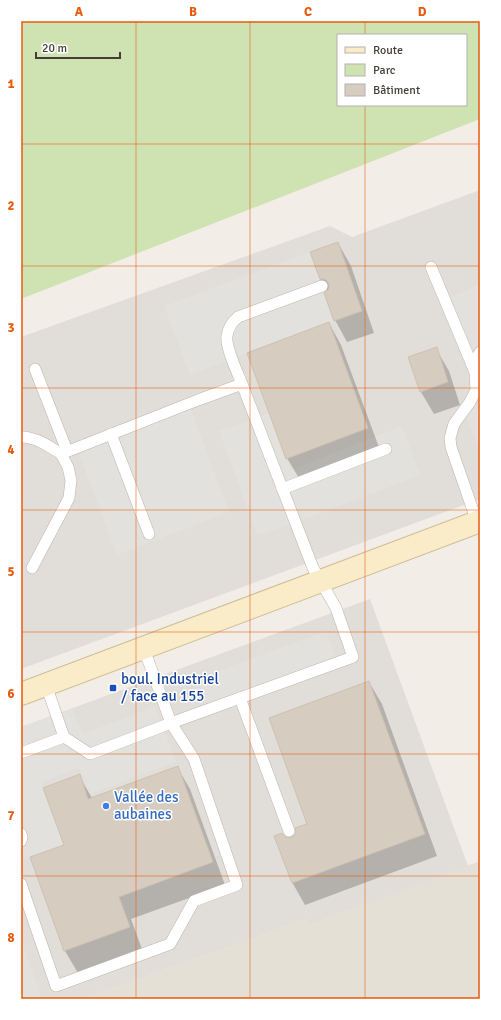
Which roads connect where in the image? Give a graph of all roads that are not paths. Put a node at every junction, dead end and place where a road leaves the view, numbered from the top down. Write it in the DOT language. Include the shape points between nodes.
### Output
graph roads {
  1 [pos="431,267"];
  2 [pos="322,286"];
  3 [pos="480,352"];
  4 [pos="473,365"];
  5 [pos="35,369"];
  6 [pos="242,384"];
  7 [pos="110,434"];
  8 [pos="21,437"];
  9 [pos="386,449"];
  10 [pos="64,453"];
  11 [pos="282,489"];
  12 [pos="479,522"];
  13 [pos="149,534"];
  14 [pos="32,568"];
  15 [pos="320,582"];
  16 [pos="144,648"];
  17 [pos="46,685"];
  18 [pos="21,694"];
  19 [pos="240,698"];
  20 [pos="171,723"];
  21 [pos="64,737"];
  22 [pos="21,753"];
  23 [pos="289,831"];
  24 [pos="21,834"];
  25 [pos="21,841"];
  26 [pos="21,884"];
  1 -- 4 [label="lane"];
  2 -- 6 [label="lane" via="238,317 230,324 226,337"];
  3 -- 4 [label="lane"];
  4 -- 12 [label="lane" via="476,390 454,424 450,442"];
  5 -- 10 [label="lane"];
  6 -- 7 [label="lane"];
  6 -- 11 [label="lane"];
  7 -- 10 [label="lane"];
  7 -- 13 [label="lane"];
  8 -- 10 [label="lane" via="45,443"];
  9 -- 11 [label="lane"];
  10 -- 14 [label="lane" via="70,480 69,498"];
  11 -- 15 [label="lane"];
  12 -- 15 [label="street"];
  15 -- 16 [label="street"];
  15 -- 19 [label="lane" via="336,608 353,657"];
  16 -- 17 [label="street"];
  16 -- 20 [label="lane"];
  17 -- 18 [label="street"];
  17 -- 21 [label="lane"];
  19 -- 20 [label="lane"];
  19 -- 23 [label="lane"];
  20 -- 21 [label="lane" via="90,754"];
  20 -- 26 [label="lane" via="194,759 237,885 194,901 170,944 56,986"];
  21 -- 22 [label="lane"];
  24 -- 25 [label="lane"];
}
